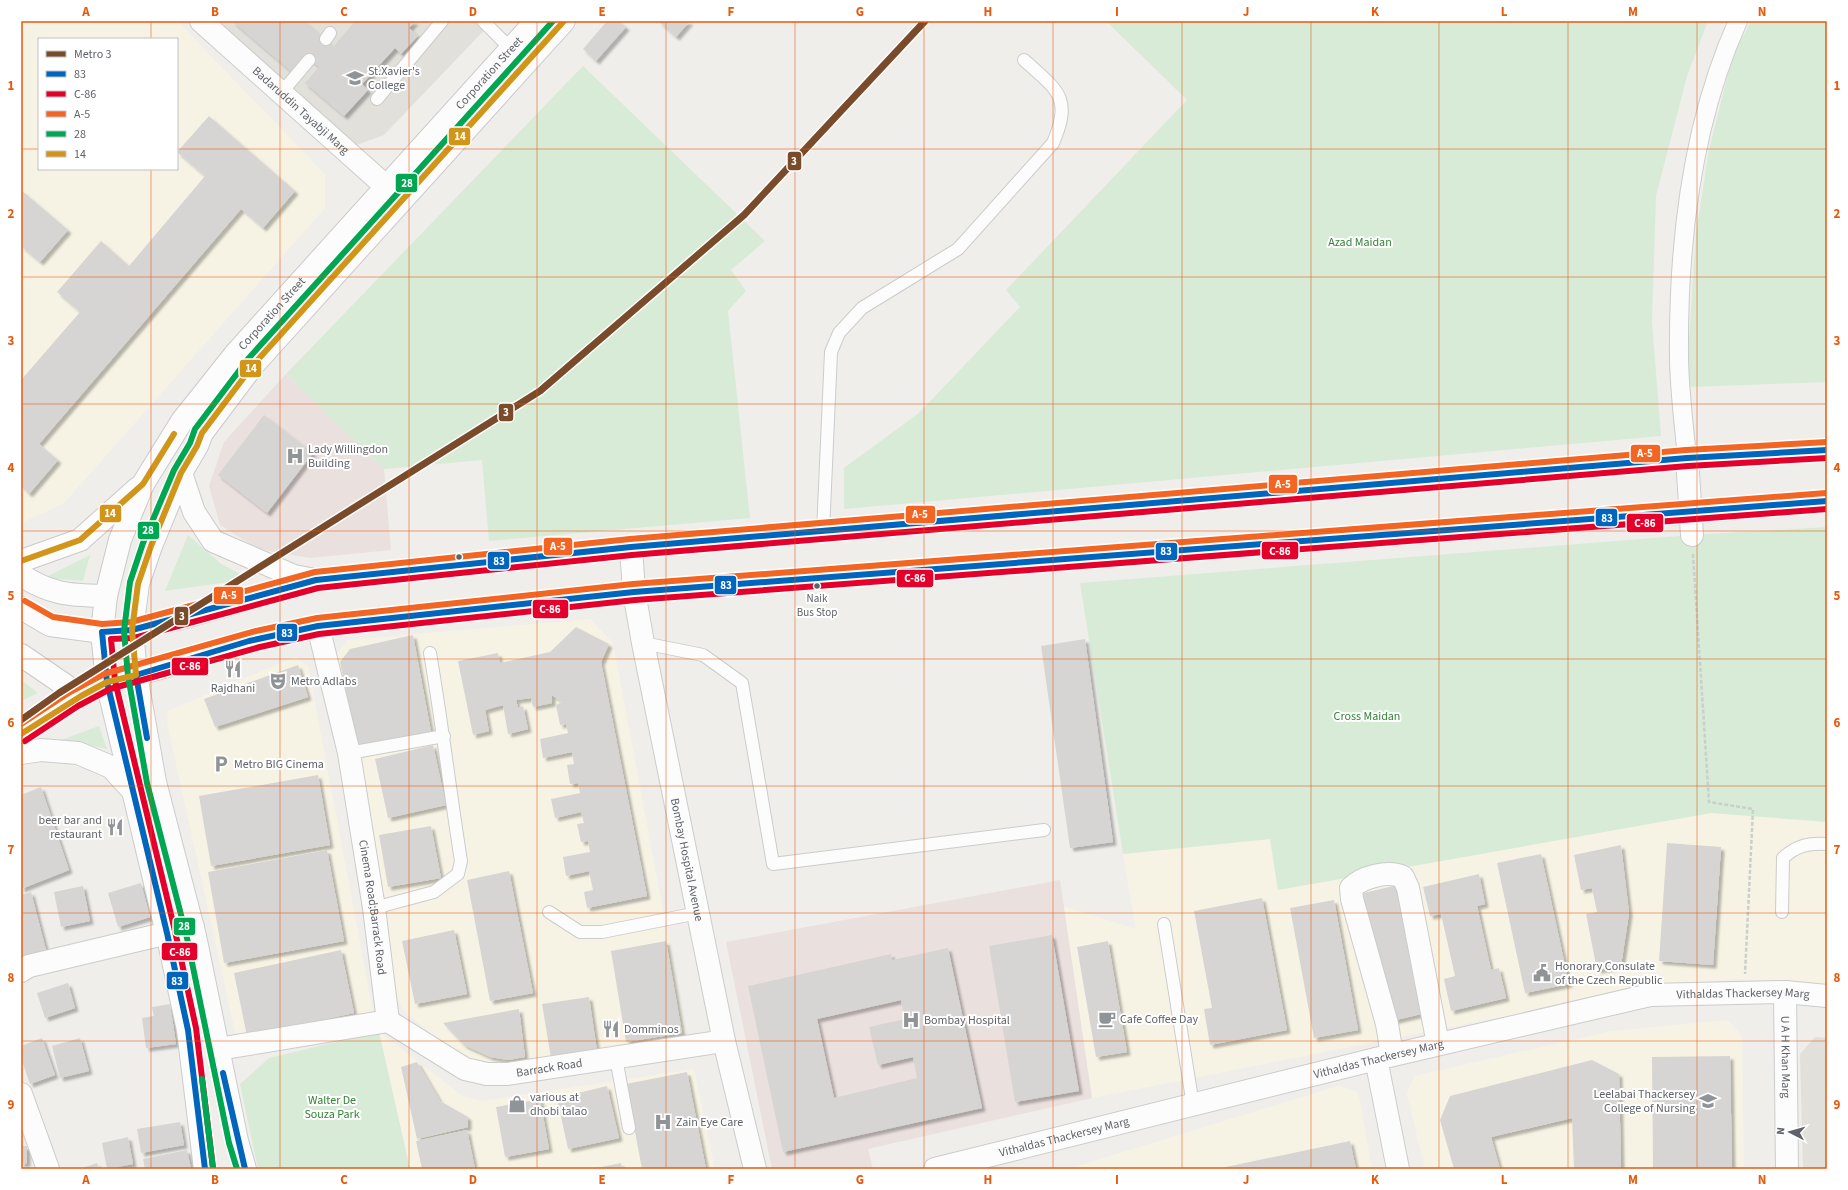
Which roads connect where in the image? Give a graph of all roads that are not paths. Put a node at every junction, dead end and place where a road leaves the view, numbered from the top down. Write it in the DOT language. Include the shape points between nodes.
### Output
graph roads {
  1 [pos="201,21"];
  2 [pos="442,21"];
  3 [pos="483,21"];
  4 [pos="536,21"];
  5 [pos="564,21"];
  6 [pos="1738,21"];
  7 [pos="511,49"];
  8 [pos="309,60"];
  9 [pos="1024,60"];
  10 [pos="282,92"];
  11 [pos="377,100"];
  12 [pos="394,193"];
  13 [pos="1827,450"];
  14 [pos="1687,458"];
  15 [pos="181,474"];
  16 [pos="143,484"];
  17 [pos="1827,501"];
  18 [pos="1691,512"];
  19 [pos="823,532"];
  20 [pos="1692,536"];
  21 [pos="631,547"];
  22 [pos="21,560"];
  23 [pos="21,575"];
  24 [pos="316,580"];
  25 [pos="634,592"];
  26 [pos="106,596"];
  27 [pos="21,608"];
  28 [pos="318,626"];
  29 [pos="132,630"];
  30 [pos="102,632"];
  31 [pos="643,643"];
  32 [pos="430,653"];
  33 [pos="21,655"];
  34 [pos="136,675"];
  35 [pos="107,682"];
  36 [pos="81,696"];
  37 [pos="21,734"];
  38 [pos="444,736"];
  39 [pos="21,753"];
  40 [pos="349,753"];
  41 [pos="135,793"];
  42 [pos="1044,830"];
  43 [pos="1827,844"];
  44 [pos="374,908"];
  45 [pos="549,912"];
  46 [pos="1782,912"];
  47 [pos="698,913"];
  48 [pos="1164,924"];
  49 [pos="193,927"];
  50 [pos="167,933"];
  51 [pos="21,971"];
  52 [pos="1785,992"];
  53 [pos="1827,996"];
  54 [pos="388,1021"];
  55 [pos="724,1041"];
  56 [pos="1438,1044"];
  57 [pos="218,1049"];
  58 [pos="1384,1057"];
  59 [pos="616,1058"];
  60 [pos="21,1094"];
  61 [pos="1193,1105"];
  62 [pos="629,1128"];
  63 [pos="990,1162"];
  64 [pos="48,1169"];
  65 [pos="205,1169"];
  66 [pos="245,1169"];
  67 [pos="755,1169"];
  68 [pos="935,1169"];
  69 [pos="1398,1169"];
  70 [pos="1787,1169"];
  1 -- 10 [label="main road, Badaruddin Tayabji Marg"];
  2 -- 11 [label="lane"];
  3 -- 7 [label="lane"];
  4 -- 7 [label="main road, Corporation Street"];
  5 -- 12 [label="main road, Corporation Street"];
  6 -- 14 [label="street" via="1724,53 1698,147 1684,233 1679,356"];
  7 -- 12 [label="main road, Corporation Street"];
  8 -- 10 [label="lane"];
  9 -- 19 [label="lane" via="1057,90 1063,110 1061,125 1053,143 958,249 862,308 839,333 831,352"];
  10 -- 12 [label="main road, Badaruddin Tayabji Marg"];
  12 -- 15 [label="main road, Corporation Street" via="254,364 202,433"];
  12 -- 16 [label="main road, Corporation Street" via="236,353 182,421"];
  13 -- 14 [label="main road"];
  14 -- 18 [label="main road"];
  14 -- 19 [label="main road"];
  15 -- 24 [label="main road" via="194,512 213,541 294,576"];
  15 -- 29 [label="main road, Corporation Street" via="138,584"];
  16 -- 22 [label="main road" via="80,540"];
  16 -- 26 [label="main road, Corporation Street" via="120,540"];
  17 -- 18 [label="main road"];
  18 -- 20 [label="main road"];
  18 -- 25 [label="main road"];
  19 -- 21 [label="main road"];
  21 -- 24 [label="main road"];
  21 -- 25 [label="main road, Bombay Hospital Avenue"];
  23 -- 26 [label="main road" via="35,585 67,595"];
  24 -- 29 [label="main road"];
  25 -- 28 [label="main road"];
  25 -- 31 [label="main road, Bombay Hospital Avenue"];
  26 -- 30 [label="main road, Corporation Street"];
  27 -- 30 [label="main road" via="50,625"];
  28 -- 34 [label="main road" via="285,631"];
  28 -- 40 [label="main road, Cinema Road;Barrack Road"];
  29 -- 30 [label="main road"];
  29 -- 34 [label="main road, Corporation Street"];
  30 -- 35 [label="main road, Corporation Street"];
  31 -- 42 [label="lane" via="703,654 742,684 773,864"];
  31 -- 47 [label="main road, Bombay Hospital Avenue"];
  32 -- 38 [label="lane"];
  33 -- 36 [label="main road"];
  34 -- 35 [label="main road"];
  34 -- 49 [label="main road, Corporation Street" via="154,782"];
  35 -- 36 [label="main road"];
  35 -- 41 [label="main road, Corporation Street"];
  36 -- 37 [label="main road"];
  38 -- 40 [label="lane"];
  38 -- 44 [label="lane" via="461,861 458,874 434,892"];
  39 -- 41 [label="main road" via="41,750 78,753 111,767"];
  40 -- 44 [label="main road, Cinema Road;Barrack Road"];
  41 -- 50 [label="main road, Corporation Street"];
  43 -- 46 [label="lane" via="1812,843 1792,849 1783,858"];
  44 -- 54 [label="main road, Cinema Road;Barrack Road"];
  45 -- 47 [label="lane" via="580,932 602,932"];
  47 -- 55 [label="main road, Bombay Hospital Avenue"];
  48 -- 61 [label="lane"];
  49 -- 50 [label="main road"];
  49 -- 57 [label="main road, Corporation Street"];
  50 -- 51 [label="main road" via="30,966"];
  50 -- 65 [label="main road, Corporation Street" via="188,1030"];
  52 -- 53 [label="main road, Vithaldas Thackersey Marg"];
  52 -- 56 [label="main road, Vithaldas Thackersey Marg" via="1650,995"];
  52 -- 70 [label="main road, U A H Khan Marg"];
  54 -- 57 [label="main road"];
  54 -- 59 [label="main road, Barrack Road" via="465,1069 486,1074 508,1074"];
  55 -- 59 [label="main road, Barrack Road"];
  55 -- 67 [label="main road, Bombay Hospital Avenue"];
  56 -- 58 [label="main road, Vithaldas Thackersey Marg"];
  56 -- 58 [label="main road" via="1408,888 1403,877 1392,874 1361,881 1351,888 1352,899 1388,1024"];
  57 -- 66 [label="main road, Corporation Street"];
  58 -- 61 [label="main road, Vithaldas Thackersey Marg"];
  58 -- 69 [label="main road"];
  59 -- 62 [label="lane"];
  60 -- 64 [label="main road"];
  61 -- 63 [label="main road, Vithaldas Thackersey Marg"];
  63 -- 68 [label="main road, Vithaldas Thackersey Marg"];
}
